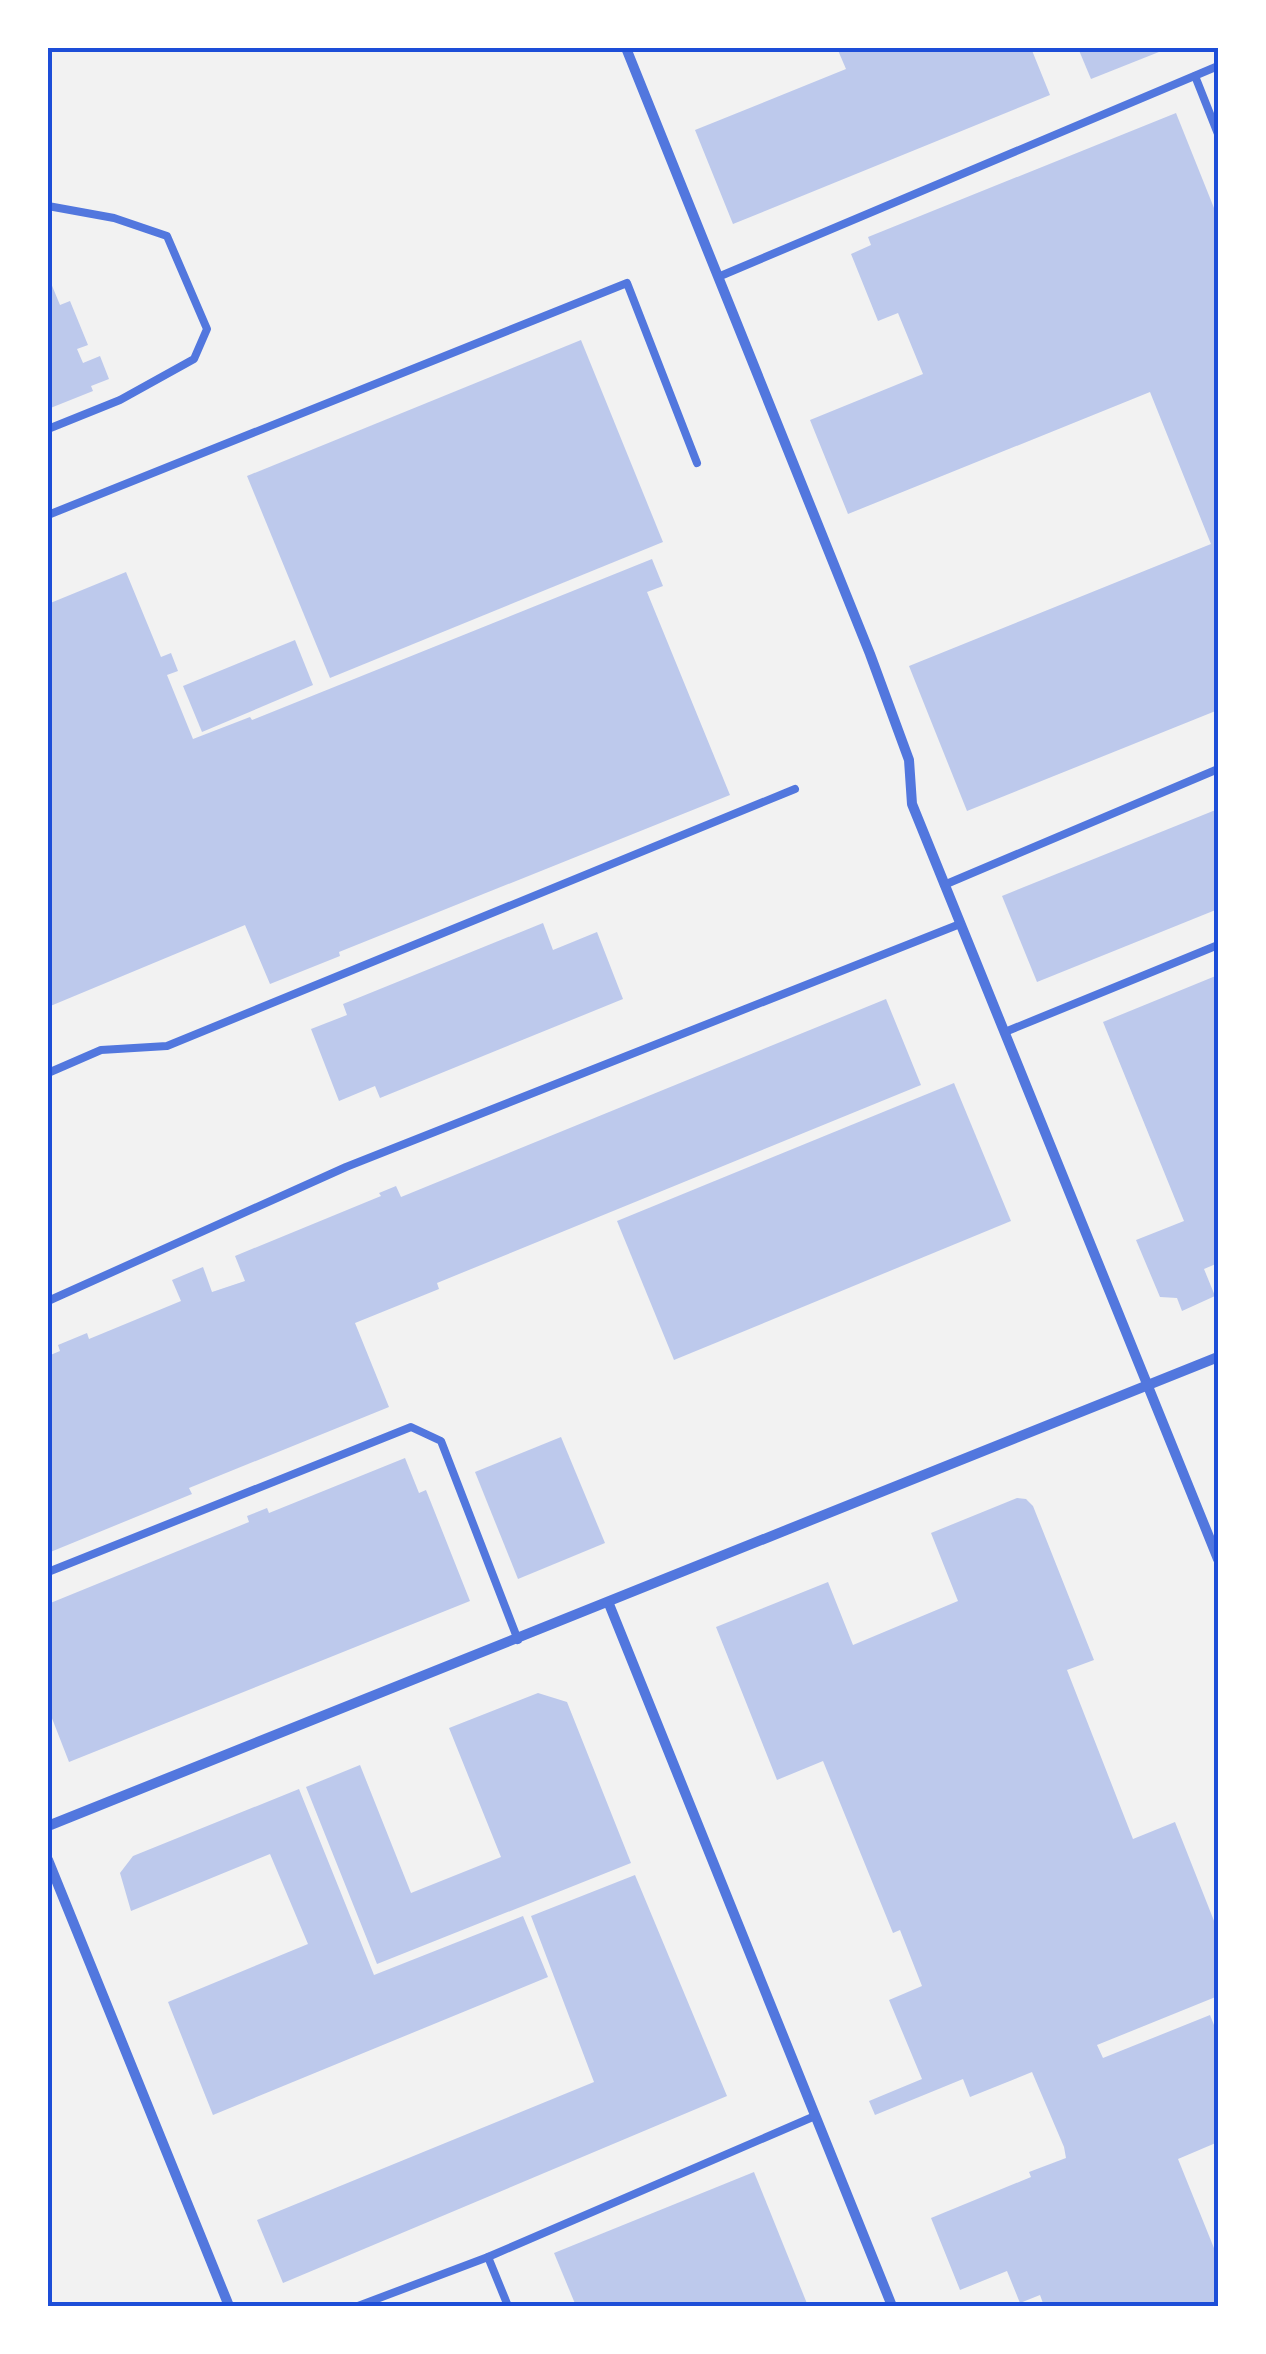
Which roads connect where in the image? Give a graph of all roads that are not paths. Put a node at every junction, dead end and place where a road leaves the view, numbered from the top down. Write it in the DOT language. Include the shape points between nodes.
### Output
graph roads {
  1 [pos="626,48"];
  2 [pos="1218,66"];
  3 [pos="1195,76"];
  4 [pos="1218,134"];
  5 [pos="48,206"];
  6 [pos="718,277"];
  7 [pos="48,429"];
  8 [pos="697,463"];
  9 [pos="48,516"];
  10 [pos="1218,769"];
  11 [pos="795,789"];
  12 [pos="944,885"];
  13 [pos="960,924"];
  14 [pos="1218,945"];
  15 [pos="1006,1032"];
  16 [pos="48,1073"];
  17 [pos="48,1301"];
  18 [pos="1218,1356"];
  19 [pos="1148,1386"];
  20 [pos="1218,1559"];
  21 [pos="48,1572"];
  22 [pos="608,1604"];
  23 [pos="518,1640"];
  24 [pos="48,1826"];
  25 [pos="48,1860"];
  26 [pos="814,2116"];
  27 [pos="488,2257"];
  28 [pos="229,2306"];
  29 [pos="358,2306"];
  30 [pos="508,2306"];
  31 [pos="892,2306"];
  1 -- 6 [label="street"];
  2 -- 3 [label="lane"];
  3 -- 4 [label="lane"];
  3 -- 6 [label="lane"];
  5 -- 7 [label="lane" via="168,236 206,329 194,359"];
  6 -- 12 [label="street" via="870,654 909,760 912,804"];
  8 -- 9 [label="lane" via="627,283"];
  10 -- 12 [label="lane"];
  11 -- 16 [label="lane" via="167,1046 102,1050"];
  12 -- 13 [label="street"];
  13 -- 15 [label="street"];
  13 -- 17 [label="lane" via="346,1167"];
  14 -- 15 [label="lane"];
  15 -- 19 [label="street"];
  18 -- 19 [label="street"];
  19 -- 20 [label="street"];
  19 -- 22 [label="street"];
  21 -- 23 [label="lane" via="410,1427 442,1440"];
  22 -- 23 [label="street"];
  22 -- 26 [label="street"];
  23 -- 24 [label="street"];
  25 -- 28 [label="street"];
  26 -- 27 [label="lane"];
  26 -- 31 [label="street"];
  27 -- 29 [label="lane"];
  27 -- 30 [label="lane"];
}
